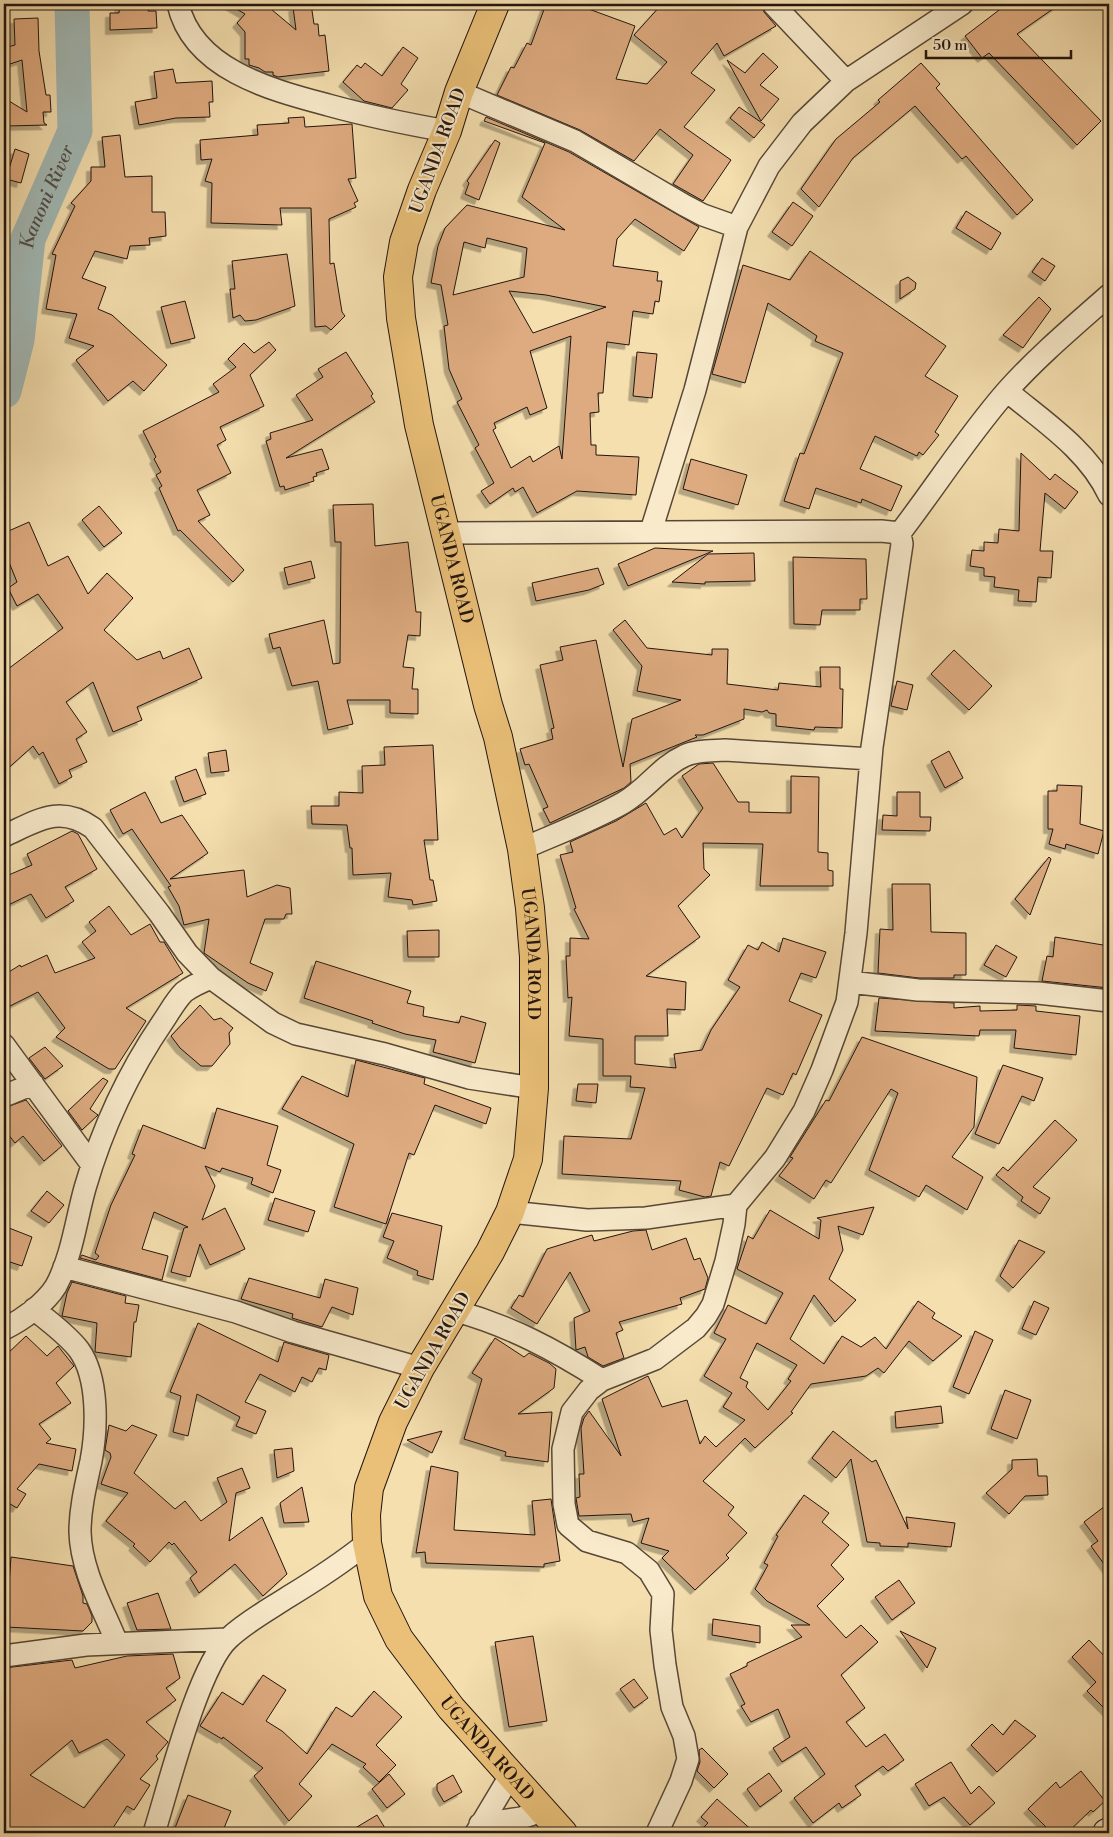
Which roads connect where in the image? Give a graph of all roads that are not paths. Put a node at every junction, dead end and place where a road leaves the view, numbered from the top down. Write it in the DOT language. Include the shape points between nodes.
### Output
graph roads {
  1 [pos="178,4"];
  2 [pos="495,4"];
  3 [pos="773,4"];
  4 [pos="962,4"];
  5 [pos="846,81"];
  6 [pos="459,92"];
  7 [pos="447,131"];
  8 [pos="737,227"];
  9 [pos="1109,295"];
  10 [pos="1007,391"];
  11 [pos="1109,496"];
  12 [pos="651,531"];
  13 [pos="447,533"];
  14 [pos="900,533"];
  15 [pos="871,758"];
  16 [pos="4,836"];
  17 [pos="522,849"];
  18 [pos="211,978"];
  19 [pos="850,982"];
  20 [pos="1109,1001"];
  21 [pos="4,1045"];
  22 [pos="33,1084"];
  23 [pos="534,1088"];
  24 [pos="4,1096"];
  25 [pos="92,1165"];
  26 [pos="736,1205"];
  27 [pos="510,1212"];
  28 [pos="64,1266"];
  29 [pos="34,1309"];
  30 [pos="456,1311"];
  31 [pos="4,1329"];
  32 [pos="420,1368"];
  33 [pos="602,1380"];
  34 [pos="367,1543"];
  35 [pos="227,1639"];
  36 [pos="117,1643"];
  37 [pos="4,1656"];
  38 [pos="510,1776"];
  39 [pos="542,1811"];
  40 [pos="478,1829"];
  41 [pos="154,1833"];
  42 [pos="563,1833"];
  43 [pos="657,1833"];
  1 -- 7 [label="street" via="180,17 209,55 242,76 274,90 328,105"];
  2 -- 6 [label="main road, UGANDA ROAD"];
  3 -- 5 [label="street"];
  4 -- 5 [label="street"];
  5 -- 8 [label="street" via="785,142 765,172"];
  6 -- 7 [label="main road, UGANDA ROAD"];
  6 -- 8 [label="street" via="575,141 684,205"];
  7 -- 13 [label="main road, UGANDA ROAD" via="407,233 398,277 401,318 419,425"];
  8 -- 12 [label="street" via="693,399"];
  9 -- 10 [label="street"];
  10 -- 11 [label="street" via="1077,449"];
  10 -- 14 [label="street" via="955,455"];
  12 -- 13 [label="street"];
  12 -- 14 [label="street"];
  13 -- 17 [label="main road, UGANDA ROAD" via="498,737"];
  14 -- 15 [label="street" via="899,568"];
  15 -- 17 [label="street" via="725,750 685,755 670,763 637,795"];
  15 -- 19 [label="street"];
  16 -- 18 [label="street" via="46,817 64,815 80,819 108,845 187,953"];
  17 -- 23 [label="main road, UGANDA ROAD" via="534,957"];
  18 -- 23 [label="street" via="273,1023 296,1034 360,1047 469,1078"];
  18 -- 25 [label="street" via="184,992 153,1036 113,1113"];
  19 -- 20 [label="street" via="918,990 1038,993"];
  19 -- 26 [label="street" via="847,1002 804,1111 775,1158"];
  21 -- 22 [label="street"];
  22 -- 24 [label="street"];
  22 -- 25 [label="street"];
  23 -- 27 [label="main road, UGANDA ROAD" via="528,1159"];
  25 -- 28 [label="street"];
  26 -- 27 [label="street" via="646,1218 588,1220"];
  26 -- 33 [label="street" via="726,1261 706,1316 676,1345 655,1359"];
  27 -- 30 [label="main road, UGANDA ROAD"];
  28 -- 29 [label="street" via="55,1287"];
  28 -- 32 [label="street" via="236,1312 293,1332"];
  29 -- 31 [label="street"];
  29 -- 36 [label="street" via="80,1351 89,1373 96,1419 80,1530 82,1553"];
  30 -- 32 [label="main road, UGANDA ROAD"];
  30 -- 33 [label="street" via="534,1339"];
  32 -- 34 [label="main road, UGANDA ROAD" via="392,1422 370,1488 366,1515"];
  33 -- 43 [label="street" via="578,1401 572,1412 563,1448 564,1504 568,1526 587,1541 627,1553 648,1571 663,1594 661,1630 665,1665 672,1706 684,1736 688,1759"];
  34 -- 35 [label="street"];
  34 -- 38 [label="main road, UGANDA ROAD" via="378,1596 399,1640 427,1679"];
  35 -- 36 [label="street"];
  35 -- 41 [label="street" via="213,1660 197,1700"];
  36 -- 37 [label="street"];
  38 -- 39 [label="main road, UGANDA ROAD"];
  38 -- 40 [label="street"];
  39 -- 40 [label="street"];
  39 -- 42 [label="main road, UGANDA ROAD"];
}
